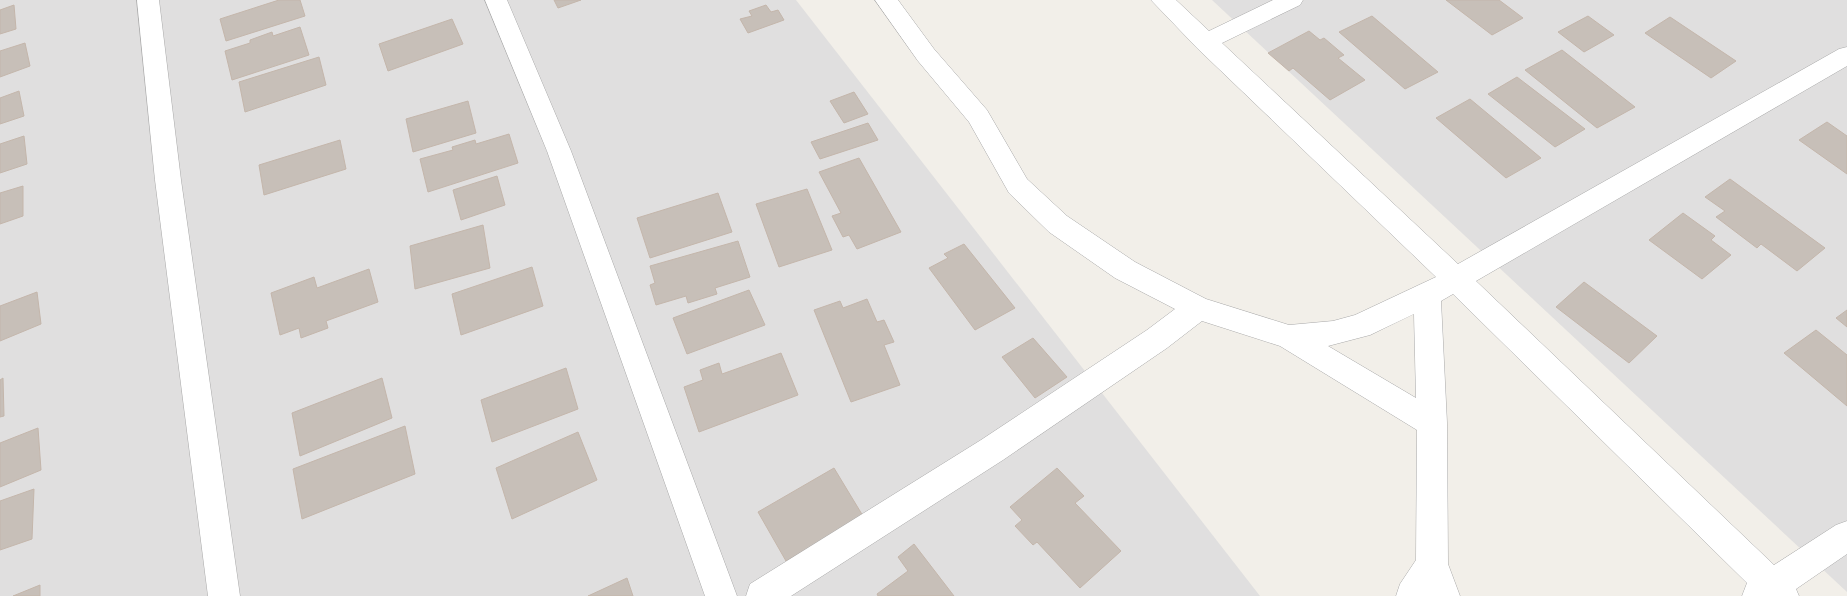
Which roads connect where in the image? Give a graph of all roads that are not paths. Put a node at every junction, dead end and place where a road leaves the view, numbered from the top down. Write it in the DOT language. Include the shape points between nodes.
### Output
graph roads {
  1 [pos="148,0"];
  2 [pos="496,0"];
  3 [pos="886,0"];
  4 [pos="1162,0"];
  5 [pos="1292,0"];
  6 [pos="1205,42"];
  7 [pos="1847,55"];
  8 [pos="1455,278"];
  9 [pos="1427,295"];
  10 [pos="1198,308"];
  11 [pos="1289,337"];
  12 [pos="1432,423"];
  13 [pos="1847,536"];
  14 [pos="1432,564"];
  15 [pos="1771,592"];
  16 [pos="224,596"];
  17 [pos="721,596"];
  18 [pos="762,596"];
  19 [pos="1412,596"];
  20 [pos="1444,596"];
  1 -- 16 [label="street"];
  2 -- 17 [label="street" via="559,151"];
  3 -- 10 [label="street" via="926,55 978,116 1018,186 1058,224 1125,270"];
  4 -- 6 [label="street"];
  5 -- 6 [label="street"];
  6 -- 8 [label="street"];
  7 -- 8 [label="street"];
  8 -- 9 [label="street"];
  8 -- 15 [label="street"];
  9 -- 11 [label="street" via="1360,326 1333,333"];
  9 -- 12 [label="street"];
  10 -- 11 [label="street"];
  10 -- 18 [label="street" via="992,450"];
  11 -- 12 [label="street"];
  12 -- 14 [label="street"];
  13 -- 15 [label="street"];
  14 -- 19 [label="street"];
  14 -- 20 [label="street"];
}
